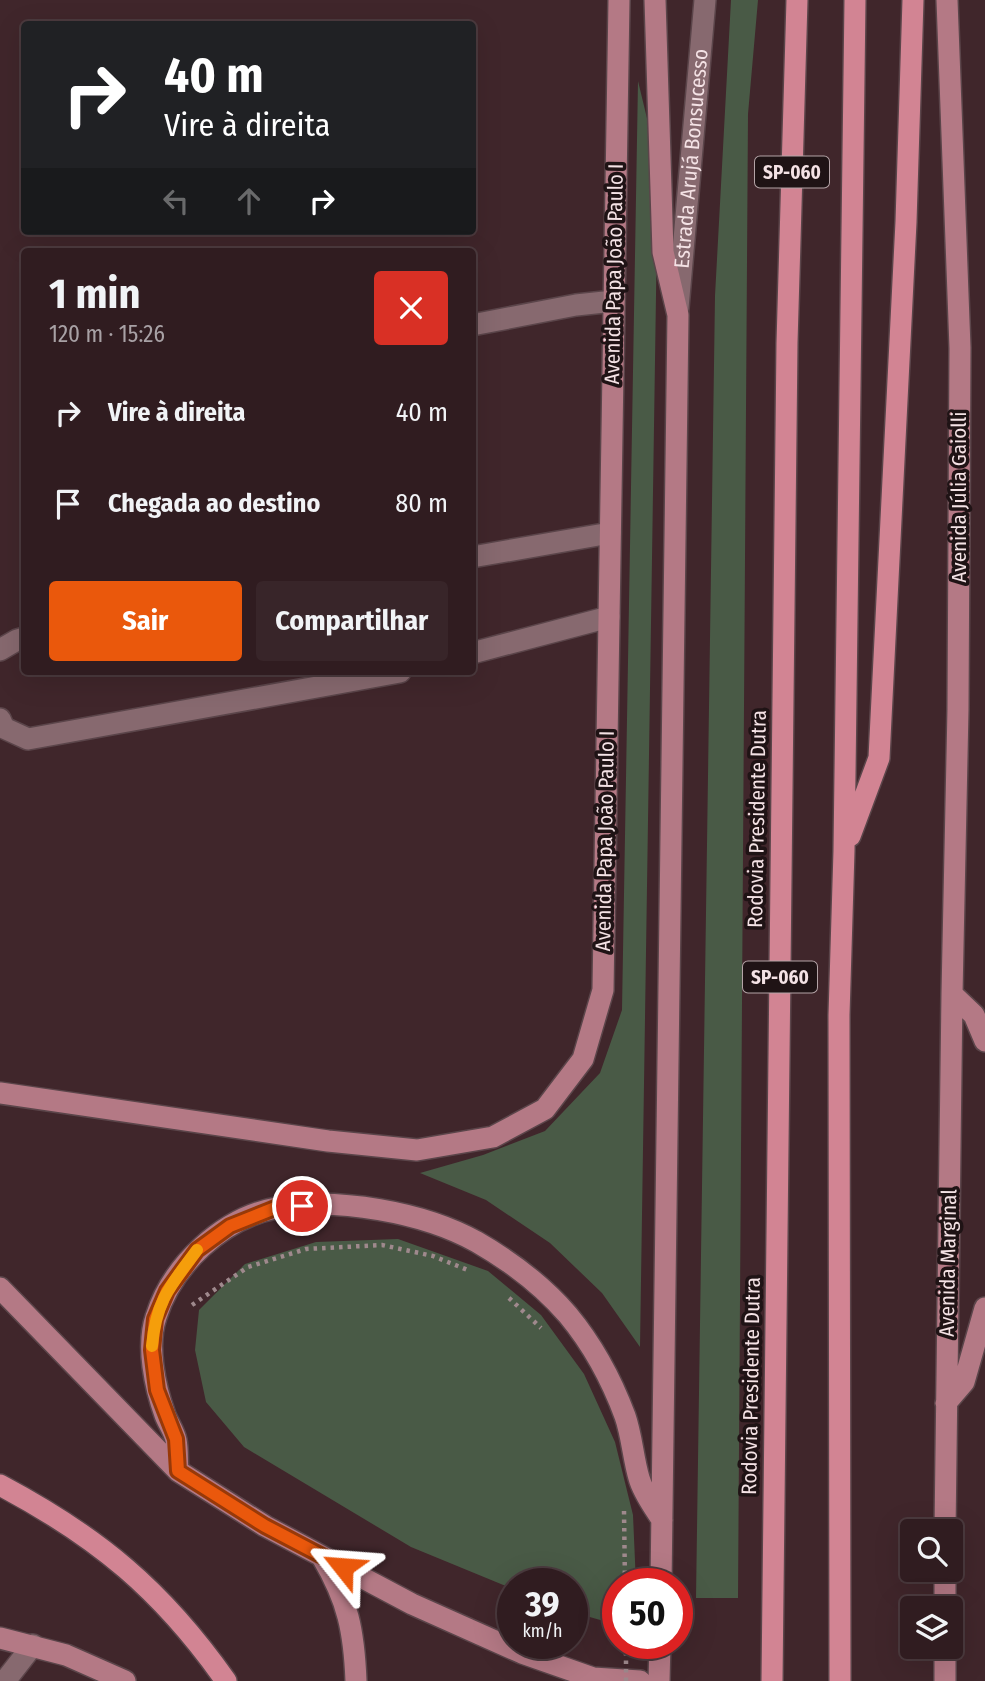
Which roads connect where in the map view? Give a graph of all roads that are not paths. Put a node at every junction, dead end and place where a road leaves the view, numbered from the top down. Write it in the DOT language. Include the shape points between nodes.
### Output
graph roads {
  1 [pos="619,0"];
  2 [pos="655,0"];
  3 [pos="705,0"];
  4 [pos="797,0"];
  5 [pos="855,0"];
  6 [pos="913,0"];
  7 [pos="947,0"];
  8 [pos="614,302"];
  9 [pos="678,315"];
  10 [pos="476,324"];
  11 [pos="610,533"];
  12 [pos="476,556"];
  13 [pos="609,617"];
  14 [pos="21,639"];
  15 [pos="0,650"];
  16 [pos="476,652"];
  17 [pos="383,675"];
  18 [pos="0,719"];
  19 [pos="844,851"];
  20 [pos="952,995"];
  21 [pos="985,1041"];
  22 [pos="0,1093"];
  23 [pos="0,1288"];
  24 [pos="985,1308"];
  25 [pos="946,1403"];
  26 [pos="178,1471"];
  27 [pos="0,1485"];
  28 [pos="945,1519"];
  29 [pos="662,1521"];
  30 [pos="320,1555"];
  31 [pos="662,1568"];
  32 [pos="0,1638"];
  33 [pos="33,1646"];
  34 [pos="660,1659"];
  35 [pos="945,1659"];
  36 [pos="5,1681"];
  37 [pos="125,1681"];
  38 [pos="226,1681"];
  39 [pos="356,1681"];
  40 [pos="640,1681"];
  41 [pos="659,1681"];
  42 [pos="772,1681"];
  43 [pos="840,1681"];
  44 [pos="945,1681"];
  1 -- 8 [label="main road, Avenida Papa João Paulo I"];
  2 -- 9 [label="main road" via="663,252"];
  3 -- 9 [label="street, Estrada Arujá Bonsucesso"];
  4 -- 42 [label="highway, Rodovia Presidente Dutra / SP-060" via="787,344"];
  5 -- 19 [label="highway, SP-060"];
  6 -- 19 [label="highway" via="906,236 879,758"];
  7 -- 20 [label="main road, Avenida Júlia Gaiolli" via="960,348"];
  8 -- 10 [label="street"];
  8 -- 11 [label="main road, Avenida Papa João Paulo I"];
  9 -- 29 [label="main road"];
  11 -- 12 [label="street"];
  11 -- 13 [label="main road, Avenida Papa João Paulo I"];
  13 -- 16 [label="street"];
  13 -- 22 [label="main road, Avenida Papa João Paulo I" via="603,990 583,1059 545,1109 493,1137 417,1150"];
  14 -- 15 [label="street"];
  17 -- 18 [label="street" via="28,739 4,728"];
  19 -- 43 [label="highway, SP-060" via="839,1042"];
  20 -- 21 [label="main road" via="974,1015"];
  20 -- 25 [label="main road, Avenida Marginal"];
  23 -- 26 [label="main road"];
  24 -- 25 [label="main road" via="964,1382"];
  25 -- 28 [label="main road, Avenida Marginal"];
  26 -- 29 [label="main road" via="176,1439 157,1390 152,1350 155,1319 167,1291 197,1250 230,1226 275,1208 328,1204 426,1221 476,1242 520,1270 568,1315 595,1354 626,1418 639,1482"];
  26 -- 30 [label="main road"];
  27 -- 38 [label="highway" via="51,1512 124,1566 198,1641"];
  29 -- 31 [label="main road"];
  30 -- 39 [label="main road" via="338,1584 349,1616"];
  30 -- 40 [label="main road" via="412,1604 522,1653 593,1678"];
  32 -- 33 [label="main road"];
  33 -- 36 [label="street"];
  33 -- 37 [label="main road"];
  34 -- 41 [label="main road"];
  35 -- 44 [label="main road"];
}
